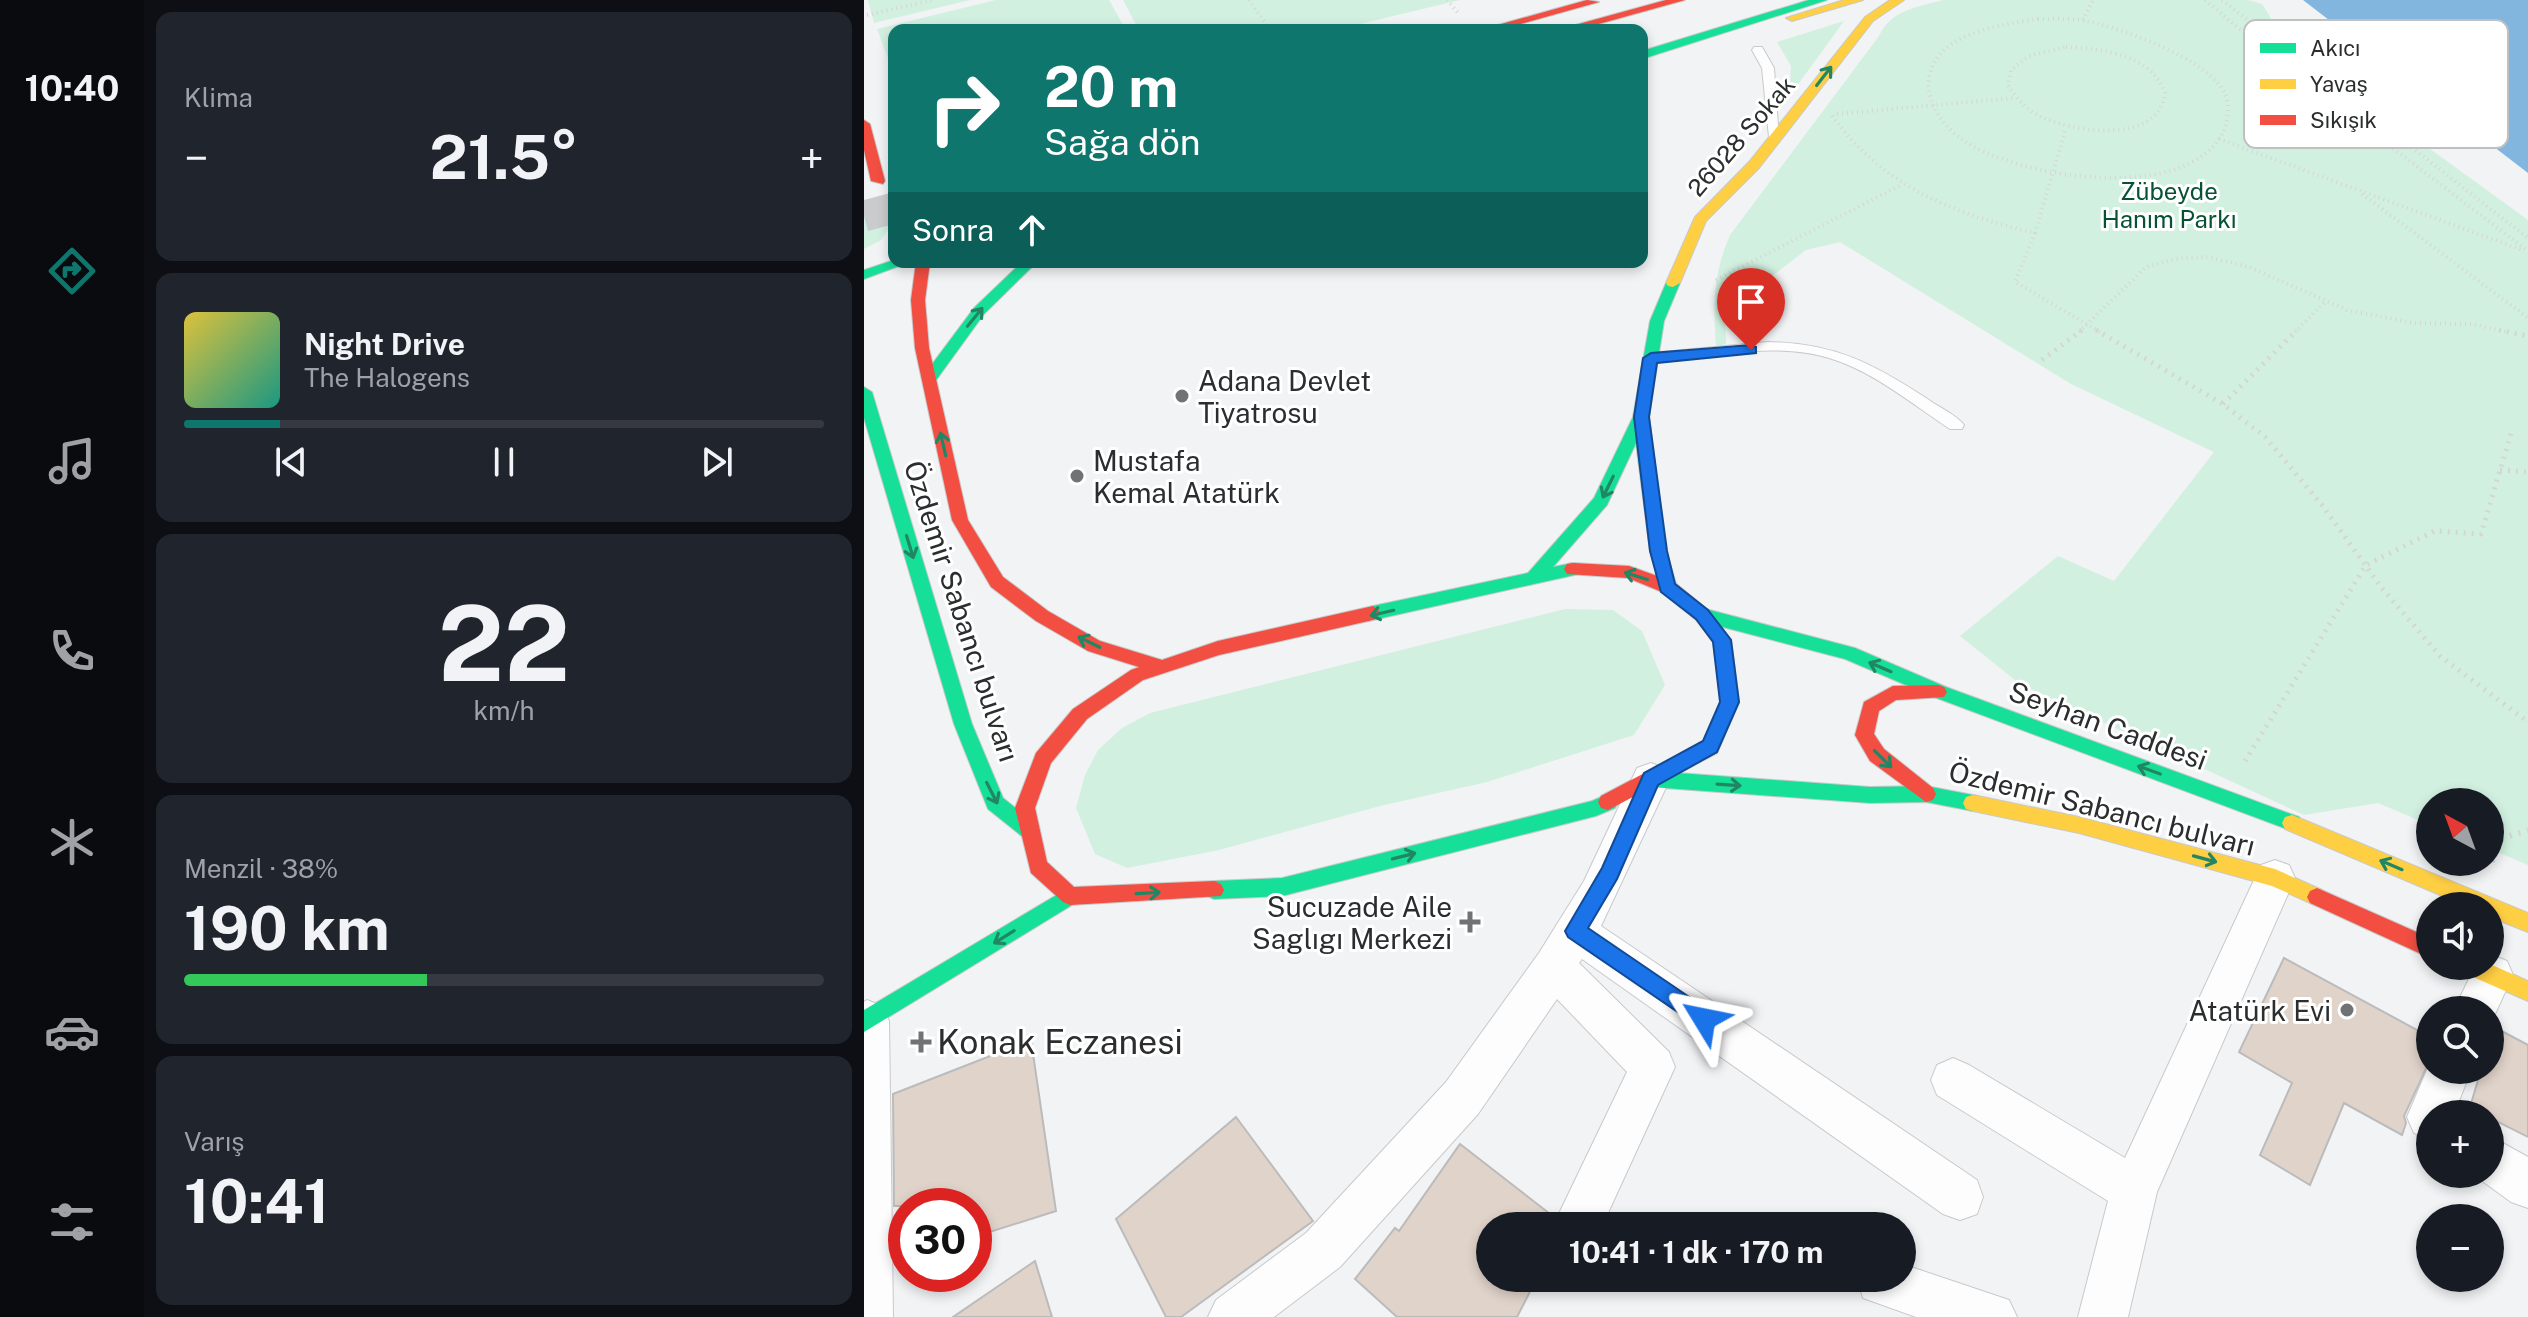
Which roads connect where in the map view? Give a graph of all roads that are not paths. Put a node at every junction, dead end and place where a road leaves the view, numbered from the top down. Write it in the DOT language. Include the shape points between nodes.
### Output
graph roads {
  1 [pos="1599,0"];
  2 [pos="1679,0"];
  3 [pos="1785,0"];
  4 [pos="1821,0"];
  5 [pos="1857,0"];
  6 [pos="1898,0"];
  7 [pos="1509,24"];
  8 [pos="1586,24"];
  9 [pos="1648,34"];
  10 [pos="1700,39"];
  11 [pos="1758,50"];
  12 [pos="1648,53"];
  13 [pos="864,124"];
  14 [pos="1775,137"];
  15 [pos="879,181"];
  16 [pos="888,267"];
  17 [pos="922,268"];
  18 [pos="1024,268"];
  19 [pos="864,275"];
  20 [pos="1651,358"];
  21 [pos="929,379"];
  22 [pos="864,392"];
  23 [pos="1641,417"];
  24 [pos="1956,425"];
  25 [pos="1532,579"];
  26 [pos="1668,587"];
  27 [pos="1702,615"];
  28 [pos="1163,667"];
  29 [pos="1940,692"];
  30 [pos="1651,779"];
  31 [pos="1926,794"];
  32 [pos="1030,831"];
  33 [pos="2275,878"];
  34 [pos="2456,892"];
  35 [pos="1070,896"];
  36 [pos="2504,913"];
  37 [pos="2528,923"];
  38 [pos="2416,942"];
  39 [pos="1565,949"];
  40 [pos="865,1022"];
  41 [pos="1953,1080"];
  42 [pos="2504,1169"];
  43 [pos="2528,1185"];
  44 [pos="2134,1190"];
  45 [pos="1960,1197"];
  46 [pos="1584,1212"];
  47 [pos="1914,1292"];
  48 [pos="1262,1309"];
  49 [pos="2108,1314"];
  50 [pos="868,1317"];
  51 [pos="1992,1317"];
  1 -- 7 [label="main road"];
  2 -- 8 [label="main road"];
  3 -- 9 [label="main road"];
  4 -- 10 [label="main road"];
  5 -- 10 [label="main road"];
  14 -- 6 [label="main road, 26028 Sokak, one-way" via="1869,19"];
  10 -- 12 [label="main road"];
  11 -- 14 [label="lane" via="1768,68"];
  13 -- 15 [label="main road"];
  14 -- 20 [label="main road, 26028 Sokak" via="1700,220 1657,321"];
  16 -- 19 [label="main road"];
  17 -- 21 [label="main road, Özdemir Sabancı bulvarı" via="918,300"];
  21 -- 18 [label="main road, one-way" via="979,311"];
  20 -- 23 [label="main road, 26028 Sokak"];
  20 -- 24 [label="lane" via="1784,347 1833,354"];
  28 -- 21 [label="main road, Özdemir Sabancı bulvarı, one-way" via="1094,646 997,582 960,520"];
  22 -- 32 [label="main road, Özdemir Sabancı bulvarı, one-way" via="963,724 995,803"];
  23 -- 25 [label="main road, 26028 Sokak, one-way" via="1601,501"];
  23 -- 26 [label="main road" via="1658,551"];
  26 -- 25 [label="main road, one-way" via="1629,572 1573,569"];
  25 -- 28 [label="main road, one-way" via="1218,648"];
  26 -- 27 [label="main road"];
  29 -- 27 [label="main road, Seyhan Caddesi, one-way" via="1849,653"];
  27 -- 30 [label="main road" via="1722,640 1730,702 1710,747"];
  28 -- 32 [label="main road" via="1137,675 1080,714 1043,759 1025,808"];
  29 -- 31 [label="main road, one-way" via="1893,693 1871,707 1864,735 1877,755"];
  34 -- 29 [label="main road, Seyhan Caddesi, one-way" via="2269,813"];
  30 -- 31 [label="main road, Özdemir Sabancı bulvarı, one-way" via="1870,795"];
  35 -- 30 [label="main road, one-way" via="1282,887 1596,808"];
  30 -- 39 [label="street" via="1609,873"];
  31 -- 33 [label="main road, Özdemir Sabancı bulvarı, one-way" via="2079,825"];
  32 -- 35 [label="main road" via="1038,867"];
  33 -- 38 [label="main road, Özdemir Sabancı bulvarı"];
  33 -- 44 [label="street"];
  35 -- 40 [label="main road, one-way"];
  36 -- 37 [label="main road, Seyhan Caddesi"];
  39 -- 45 [label="street"];
  39 -- 46 [label="street" via="1653,1067"];
  39 -- 48 [label="street" via="1462,1098"];
  40 -- 50 [label="street"];
  41 -- 44 [label="street"];
  42 -- 43 [label="street"];
  44 -- 49 [label="street"];
  47 -- 51 [label="street"];
}
